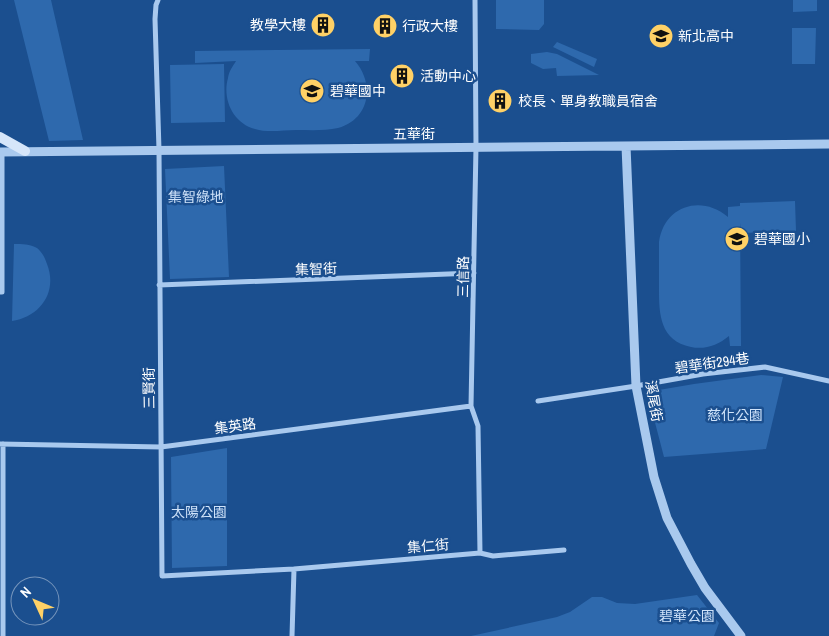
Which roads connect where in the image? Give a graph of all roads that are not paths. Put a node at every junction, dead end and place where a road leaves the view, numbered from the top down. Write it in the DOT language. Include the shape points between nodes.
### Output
graph roads {
  1 [pos="158,0"];
  2 [pos="475,0"];
  3 [pos="0,137"];
  4 [pos="829,144"];
  5 [pos="626,146"];
  6 [pos="476,147"];
  7 [pos="25,150"];
  8 [pos="159,150"];
  9 [pos="1,152"];
  10 [pos="474,273"];
  11 [pos="159,285"];
  12 [pos="1,292"];
  13 [pos="829,381"];
  14 [pos="636,386"];
  15 [pos="538,401"];
  16 [pos="471,406"];
  17 [pos="1,444"];
  18 [pos="162,448"];
  19 [pos="564,550"];
  20 [pos="480,553"];
  21 [pos="294,569"];
  22 [pos="4,636"];
  23 [pos="292,636"];
  24 [pos="741,636"];
  1 -- 8 [label="street, 三賢街" via="154,19"];
  2 -- 6 [label="street, 三信路"];
  3 -- 7 [label="main road"];
  4 -- 5 [label="street, 五華街"];
  5 -- 6 [label="street, 五華街"];
  5 -- 14 [label="street, 溪尾街"];
  6 -- 8 [label="street, 五華街"];
  6 -- 10 [label="street, 三信路"];
  7 -- 8 [label="street, 五華街"];
  7 -- 9 [label="street, 五華街"];
  8 -- 11 [label="street, 三賢街"];
  9 -- 12 [label="street"];
  10 -- 11 [label="street, 集智街"];
  10 -- 16 [label="street, 三信路"];
  11 -- 18 [label="street, 三賢街"];
  13 -- 14 [label="street, 碧華街294巷" via="765,367"];
  14 -- 15 [label="street, 碧華街294巷"];
  14 -- 24 [label="street, 溪尾街" via="654,476 667,518 705,588"];
  16 -- 18 [label="street, 集英路"];
  16 -- 20 [label="street, 三信路" via="478,426"];
  17 -- 18 [label="street, 集英路"];
  17 -- 22 [label="street"];
  18 -- 21 [label="street, 三賢街" via="162,576"];
  19 -- 20 [label="street, 集仁街" via="493,556"];
  20 -- 21 [label="street, 集仁街"];
  21 -- 23 [label="street"];
}
